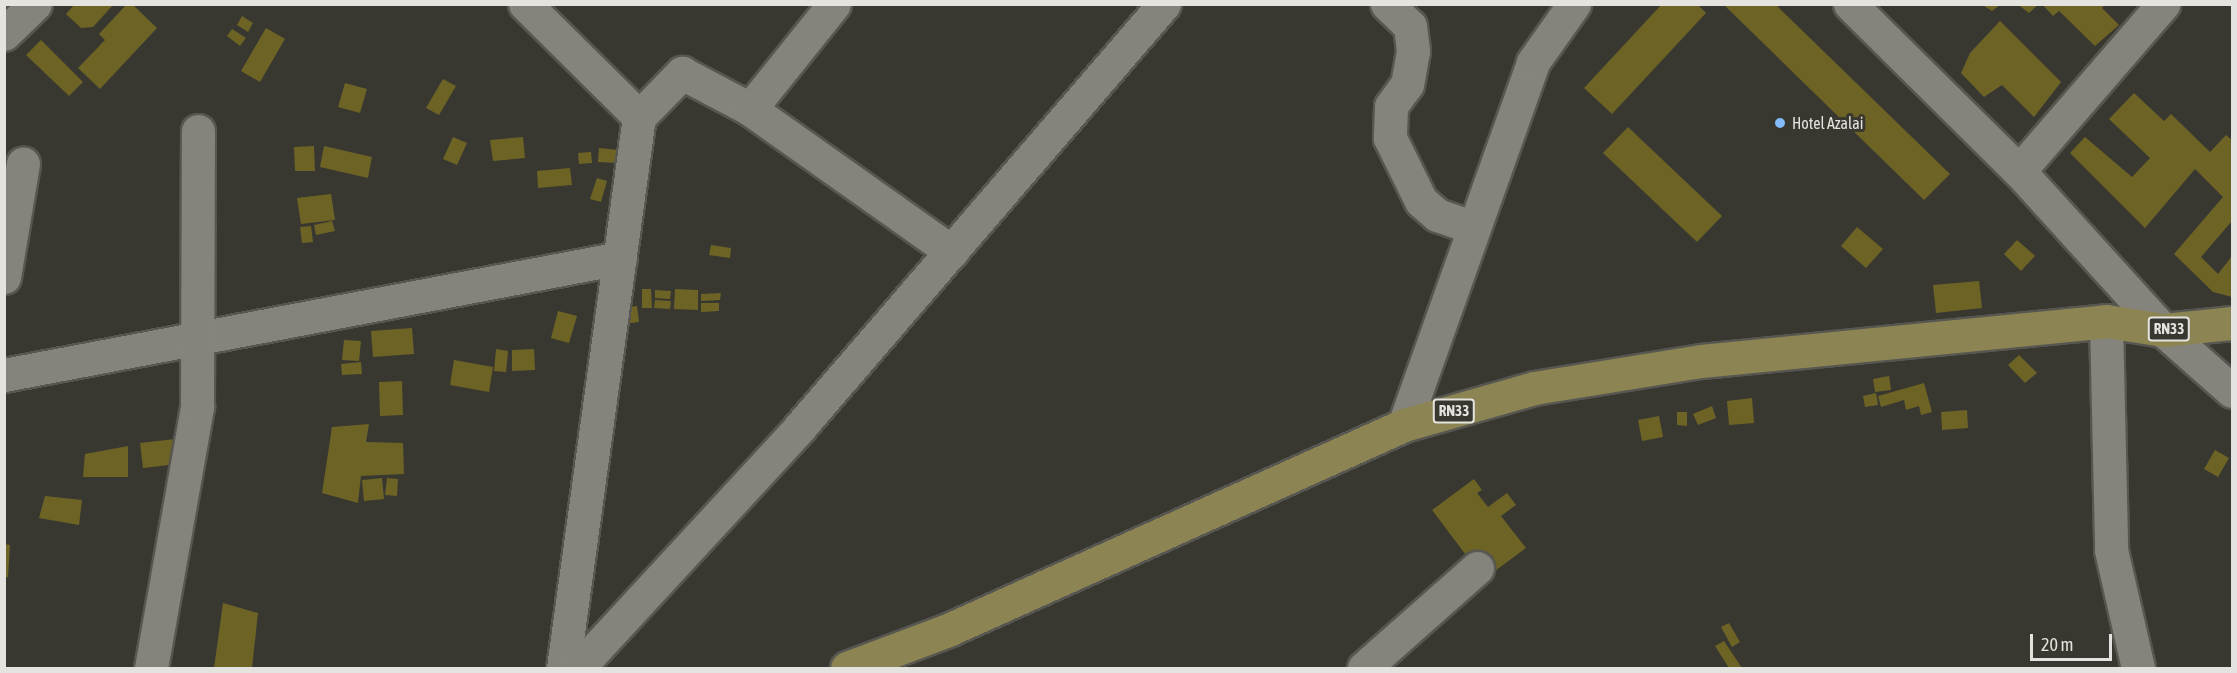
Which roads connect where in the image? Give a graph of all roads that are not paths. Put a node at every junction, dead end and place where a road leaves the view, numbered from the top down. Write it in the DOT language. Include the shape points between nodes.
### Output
graph roads {
  1 [pos="35,4"];
  2 [pos="525,4"];
  3 [pos="834,4"];
  4 [pos="1164,4"];
  5 [pos="1387,4"];
  6 [pos="1574,4"];
  7 [pos="2163,4"];
  8 [pos="1868,11"];
  9 [pos="4,34"];
  10 [pos="750,109"];
  11 [pos="639,117"];
  12 [pos="198,131"];
  13 [pos="11,158"];
  14 [pos="2019,171"];
  15 [pos="1474,228"];
  16 [pos="952,252"];
  17 [pos="620,258"];
  18 [pos="4,277"];
  19 [pos="2106,321"];
  20 [pos="2232,322"];
  21 [pos="2163,330"];
  22 [pos="197,338"];
  23 [pos="4,375"];
  24 [pos="2232,391"];
  25 [pos="1404,424"];
  26 [pos="1476,568"];
  27 [pos="151,669"];
  28 [pos="563,669"];
  29 [pos="578,669"];
  30 [pos="847,669"];
  31 [pos="1364,669"];
  32 [pos="2139,669"];
  1 -- 9 [label="street"];
  2 -- 11 [label="street"];
  3 -- 10 [label="street"];
  4 -- 16 [label="street"];
  5 -- 15 [label="street" via="1410,26 1413,51 1407,84 1391,106 1390,138 1421,201 1437,214"];
  6 -- 15 [label="street" via="1533,62"];
  7 -- 14 [label="street"];
  8 -- 14 [label="street"];
  10 -- 11 [label="street" via="682,73"];
  10 -- 16 [label="street"];
  11 -- 17 [label="street"];
  12 -- 22 [label="street"];
  13 -- 18 [label="street"];
  14 -- 21 [label="street"];
  15 -- 25 [label="street"];
  16 -- 29 [label="street" via="800,427"];
  17 -- 22 [label="street"];
  17 -- 28 [label="street"];
  19 -- 21 [label="main road, RN33"];
  19 -- 25 [label="main road, RN33" via="1701,361 1534,388"];
  19 -- 32 [label="street" via="2110,550"];
  20 -- 21 [label="main road, RN33"];
  21 -- 24 [label="street"];
  22 -- 23 [label="street"];
  22 -- 27 [label="street" via="197,406"];
  25 -- 30 [label="main road, RN33" via="948,630"];
  26 -- 31 [label="street"];
}
